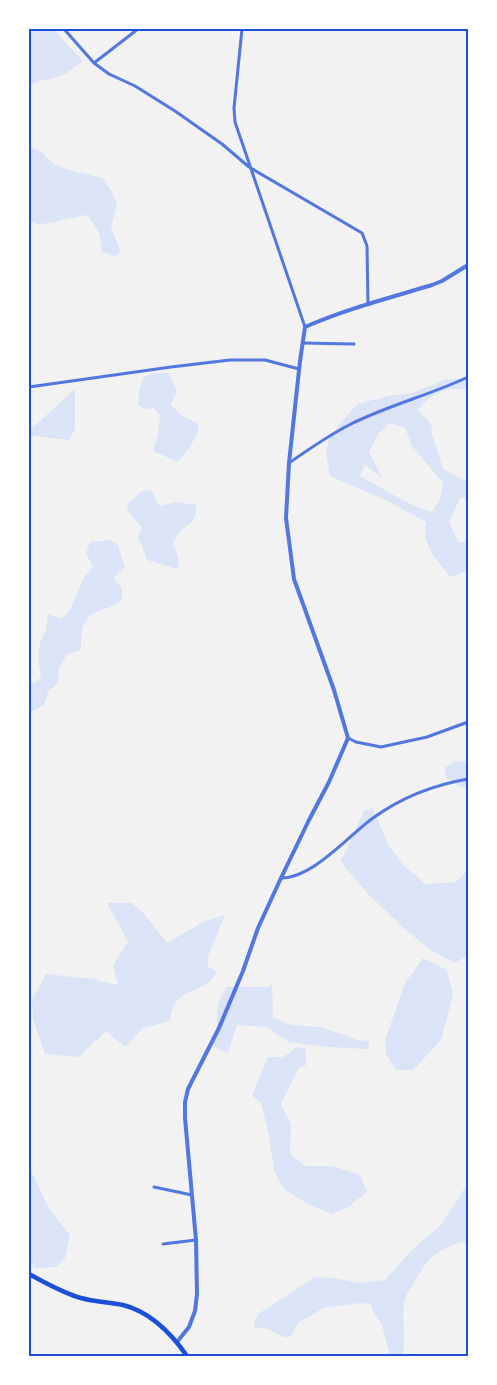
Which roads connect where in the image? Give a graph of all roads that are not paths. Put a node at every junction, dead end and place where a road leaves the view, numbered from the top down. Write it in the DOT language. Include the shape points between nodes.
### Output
graph roads {
  1 [pos="64,29"];
  2 [pos="138,29"];
  3 [pos="242,29"];
  4 [pos="94,63"];
  5 [pos="249,167"];
  6 [pos="468,265"];
  7 [pos="368,304"];
  8 [pos="306,327"];
  9 [pos="303,343"];
  10 [pos="354,344"];
  11 [pos="299,369"];
  12 [pos="468,377"];
  13 [pos="29,387"];
  14 [pos="289,463"];
  15 [pos="468,722"];
  16 [pos="348,738"];
  17 [pos="468,779"];
  18 [pos="281,878"];
  19 [pos="154,1187"];
  20 [pos="192,1195"];
  21 [pos="196,1240"];
  22 [pos="163,1244"];
  23 [pos="29,1274"];
  24 [pos="177,1342"];
  25 [pos="188,1356"];
  1 -- 4 [label="street"];
  2 -- 4 [label="street"];
  3 -- 5 [label="street" via="234,122"];
  4 -- 5 [label="street" via="195,124"];
  5 -- 7 [label="street" via="362,233 367,246"];
  5 -- 8 [label="street"];
  6 -- 7 [label="street" via="437,284"];
  7 -- 8 [label="street"];
  8 -- 9 [label="street"];
  9 -- 10 [label="street"];
  9 -- 11 [label="street"];
  11 -- 13 [label="street" via="265,360 230,360"];
  11 -- 14 [label="street"];
  12 -- 14 [label="street" via="350,424"];
  14 -- 16 [label="street" via="286,518 294,579"];
  15 -- 16 [label="street" via="426,737 381,747"];
  16 -- 18 [label="street"];
  17 -- 18 [label="street" via="443,783 400,801 372,818 306,871 291,878"];
  18 -- 20 [label="street" via="219,1028 188,1089 185,1102"];
  19 -- 20 [label="street"];
  20 -- 21 [label="street"];
  21 -- 22 [label="street"];
  21 -- 24 [label="street" via="195,1311 189,1327"];
  23 -- 24 [label="main road" via="72,1295 136,1309 151,1317"];
  24 -- 25 [label="main road"];
}
